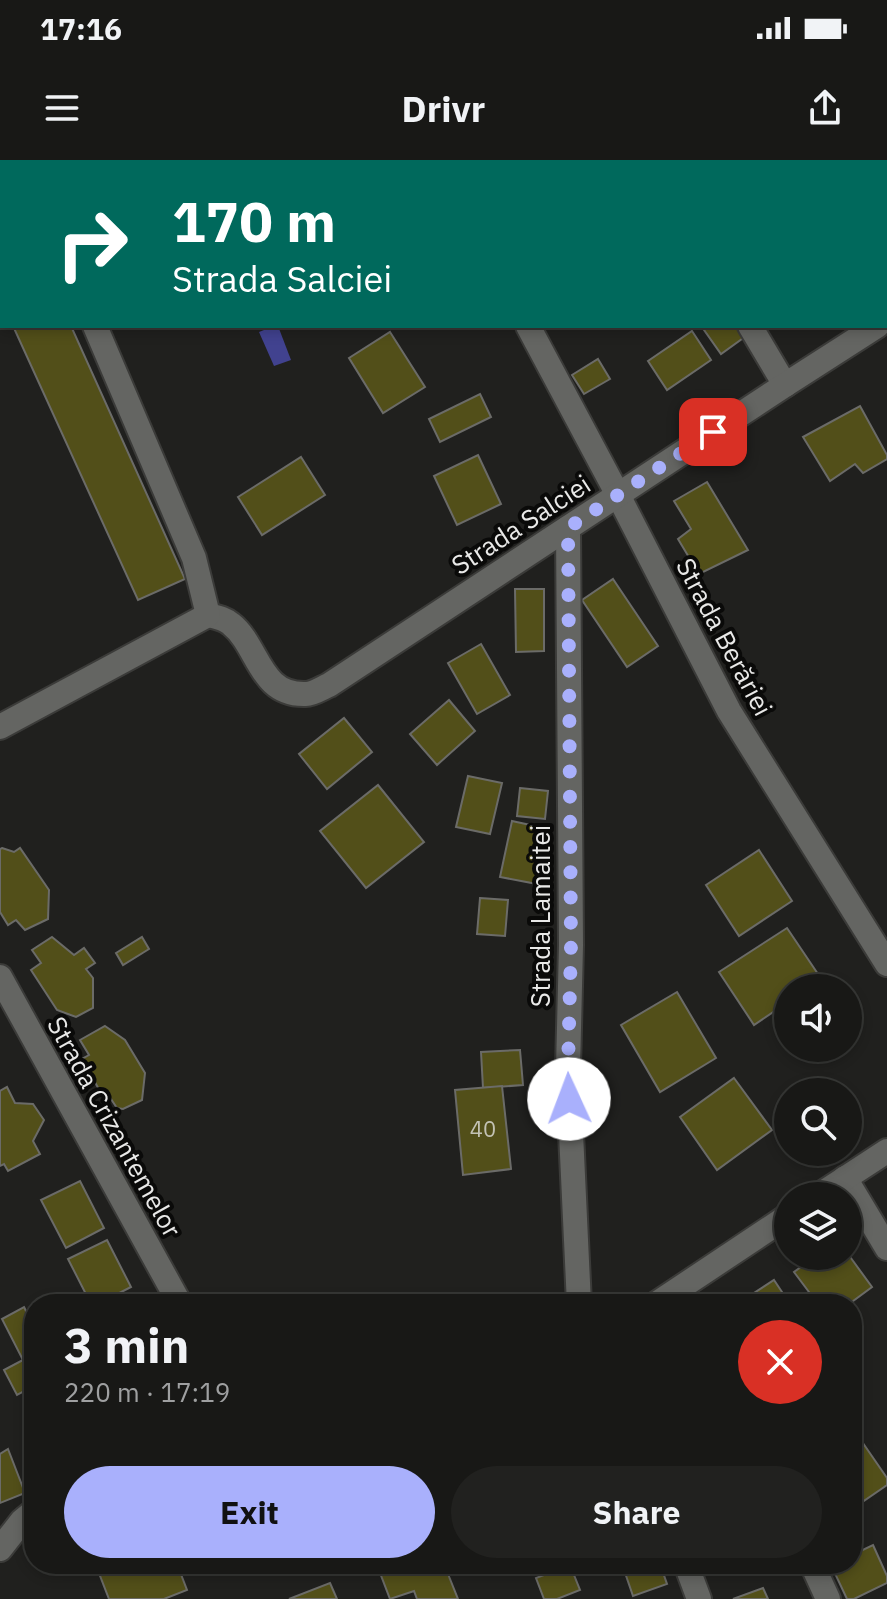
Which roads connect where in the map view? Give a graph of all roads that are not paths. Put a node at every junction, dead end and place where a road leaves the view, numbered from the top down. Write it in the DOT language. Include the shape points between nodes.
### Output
graph roads {
  1 [pos="96,328"];
  2 [pos="529,328"];
  3 [pos="751,328"];
  4 [pos="874,328"];
  5 [pos="785,385"];
  6 [pos="618,495"];
  7 [pos="568,528"];
  8 [pos="208,615"];
  9 [pos="0,727"];
  10 [pos="887,964"];
  11 [pos="0,977"];
  12 [pos="887,1151"];
  13 [pos="845,1178"];
  14 [pos="839,1182"];
  15 [pos="774,1227"];
  16 [pos="887,1248"];
  17 [pos="174,1294"];
  18 [pos="579,1294"];
  19 [pos="688,1294"];
  20 [pos="24,1519"];
  21 [pos="0,1549"];
  22 [pos="690,1574"];
  23 [pos="817,1574"];
  24 [pos="699,1599"];
  25 [pos="828,1599"];
  1 -- 8 [label="street" via="194,558"];
  2 -- 6 [label="street, Strada Berăriei"];
  3 -- 5 [label="street"];
  4 -- 5 [label="street, Strada Salciei"];
  5 -- 6 [label="street, Strada Salciei"];
  6 -- 7 [label="street, Strada Salciei"];
  6 -- 10 [label="street, Strada Berăriei" via="729,711"];
  7 -- 8 [label="street, Strada Salciei" via="329,685 307,694 283,691 268,679 238,631"];
  7 -- 18 [label="street, Strada Lamaitei" via="568,1069"];
  8 -- 9 [label="street"];
  11 -- 17 [label="street, Strada Crizantemelor"];
  12 -- 13 [label="street"];
  13 -- 14 [label="street"];
  13 -- 16 [label="street"];
  15 -- 19 [label="street"];
  20 -- 21 [label="street"];
  22 -- 24 [label="street"];
  23 -- 25 [label="street"];
}
